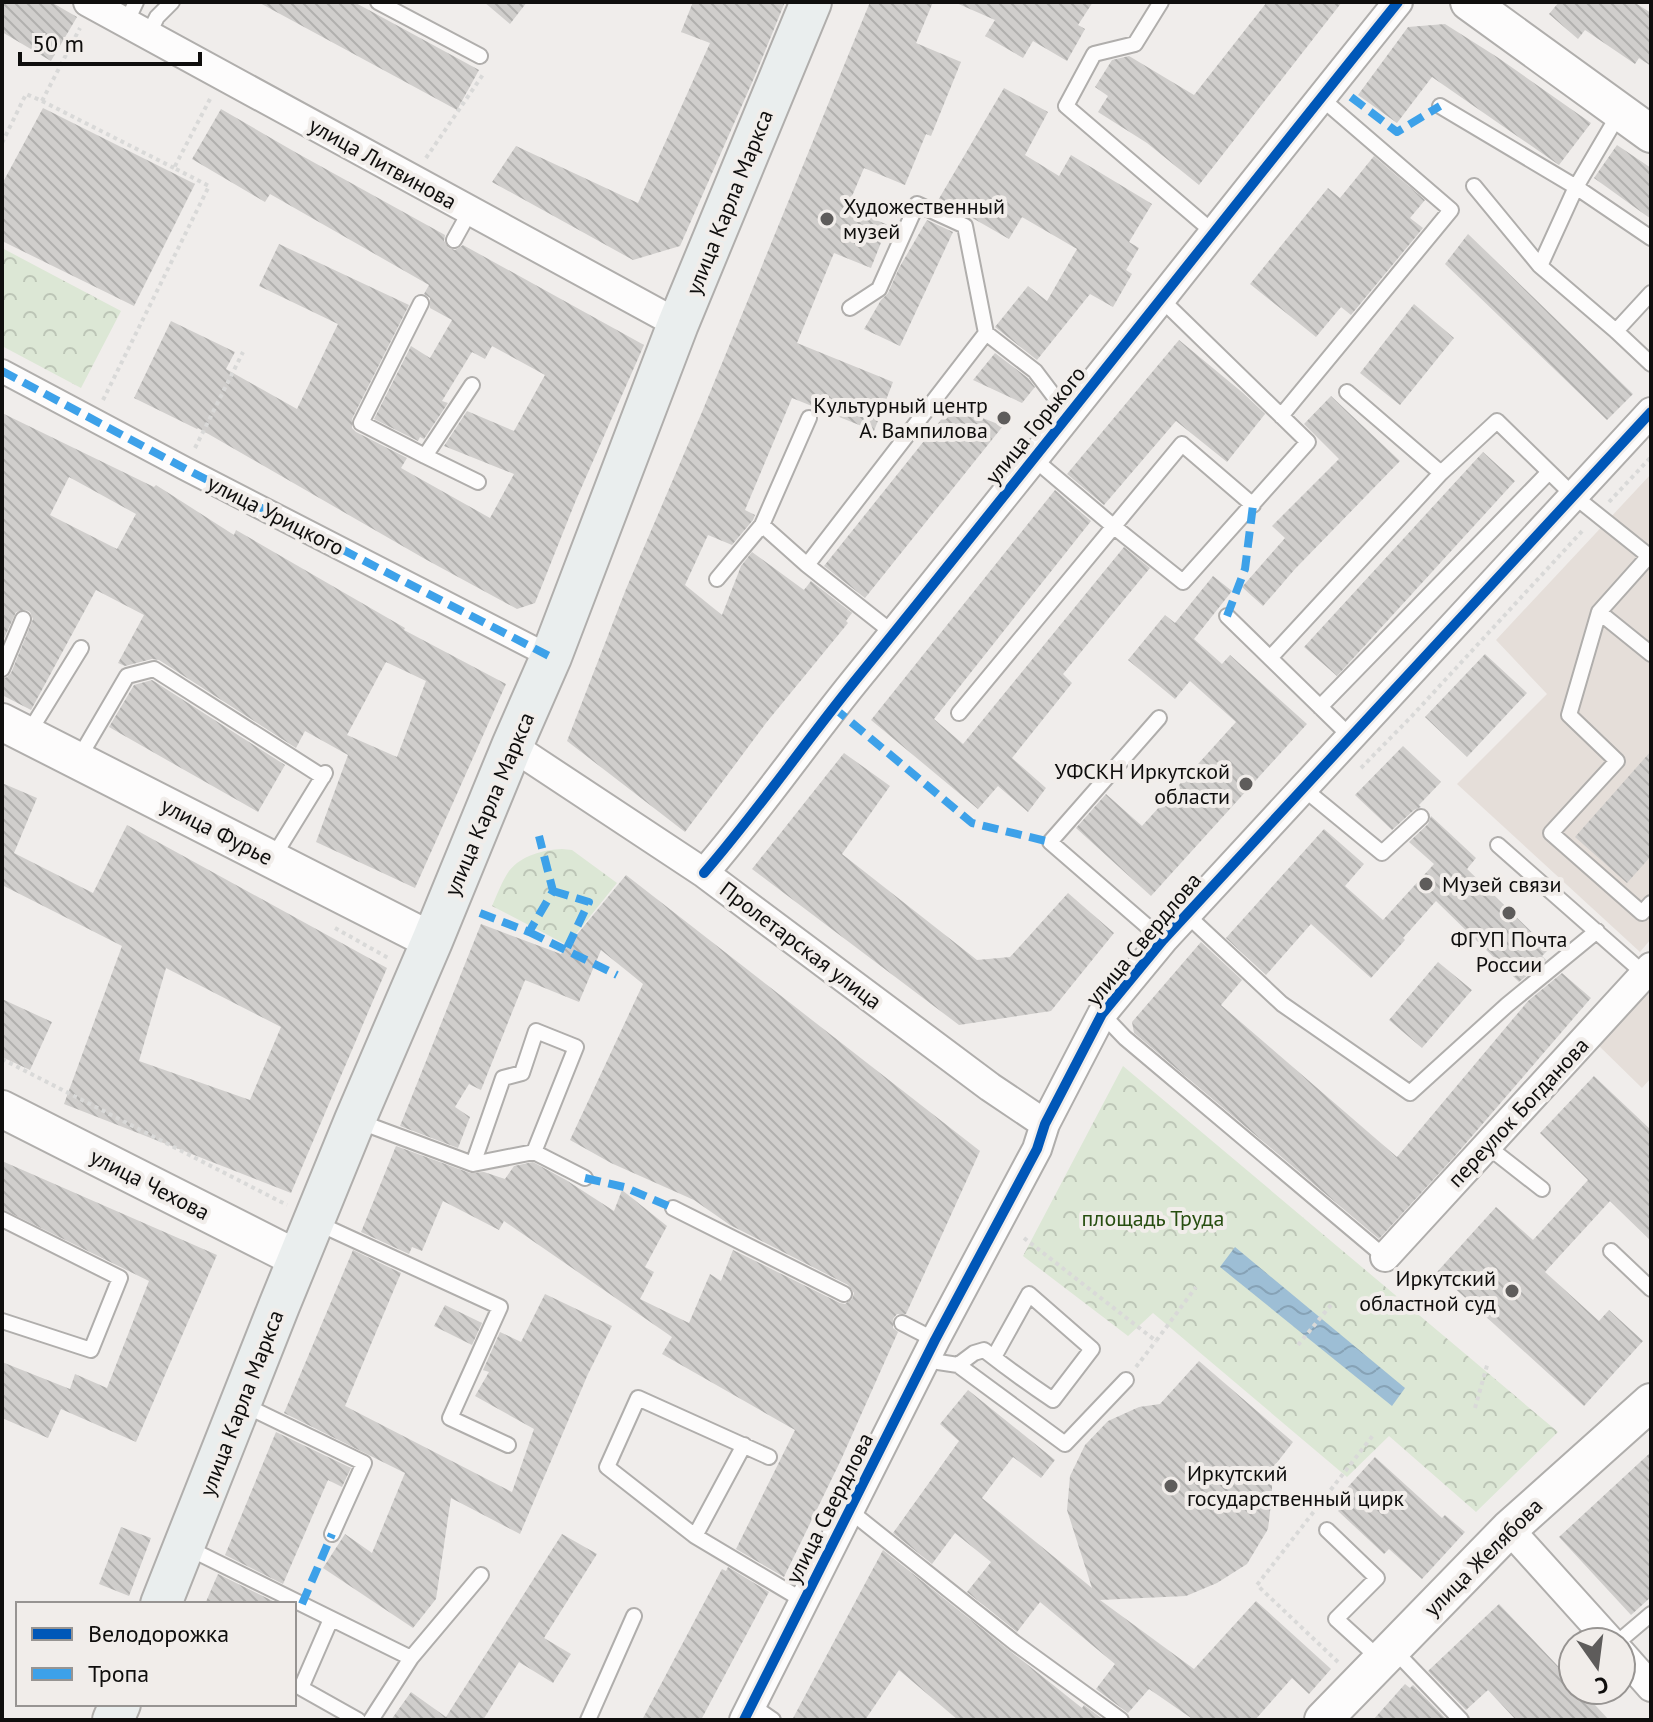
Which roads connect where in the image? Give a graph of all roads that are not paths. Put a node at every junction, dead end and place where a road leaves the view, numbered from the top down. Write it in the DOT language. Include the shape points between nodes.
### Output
graph roads {
  1 [pos="172,2"];
  2 [pos="378,2"];
  3 [pos="811,2"];
  4 [pos="1161,2"];
  5 [pos="1398,2"];
  6 [pos="1469,2"];
  7 [pos="90,3"];
  8 [pos="137,20"];
  9 [pos="480,56"];
  10 [pos="1321,98"];
  11 [pos="1440,106"];
  12 [pos="1620,112"];
  13 [pos="1651,134"];
  14 [pos="1474,186"];
  15 [pos="1576,187"];
  16 [pos="470,211"];
  17 [pos="1213,232"];
  18 [pos="1651,238"];
  19 [pos="454,240"];
  20 [pos="1540,266"];
  21 [pos="1651,293"];
  22 [pos="1161,299"];
  23 [pos="421,303"];
  24 [pos="850,308"];
  25 [pos="678,324"];
  26 [pos="1616,331"];
  27 [pos="986,333"];
  28 [pos="1651,364"];
  29 [pos="2,371"];
  30 [pos="472,385"];
  31 [pos="1347,392"];
  32 [pos="1651,412"];
  33 [pos="1069,416"];
  34 [pos="1281,416"];
  35 [pos="809,418"];
  36 [pos="425,456"];
  37 [pos="1034,459"];
  38 [pos="1549,472"];
  39 [pos="1441,473"];
  40 [pos="478,482"];
  41 [pos="1574,496"];
  42 [pos="1253,505"];
  43 [pos="762,525"];
  44 [pos="1113,526"];
  45 [pos="1650,557"];
  46 [pos="807,565"];
  47 [pos="717,579"];
  48 [pos="1599,612"];
  49 [pos="1227,616"];
  50 [pos="23,619"];
  51 [pos="893,633"];
  52 [pos="81,648"];
  53 [pos="1651,654"];
  54 [pos="551,657"];
  55 [pos="1270,658"];
  56 [pos="2,669"];
  57 [pos="1320,707"];
  58 [pos="959,713"];
  59 [pos="1159,718"];
  60 [pos="15,728"];
  61 [pos="1352,738"];
  62 [pos="512,746"];
  63 [pos="78,760"];
  64 [pos="1304,789"];
  65 [pos="1421,817"];
  66 [pos="1498,845"];
  67 [pos="272,859"];
  68 [pos="704,873"];
  69 [pos="1651,903"];
  70 [pos="1187,915"];
  71 [pos="1597,931"];
  72 [pos="1163,940"];
  73 [pos="432,941"];
  74 [pos="1649,974"];
  75 [pos="1102,1014"];
  76 [pos="2,1109"];
  77 [pos="355,1120"];
  78 [pos="1045,1124"];
  79 [pos="1487,1146"];
  80 [pos="534,1152"];
  81 [pos="473,1164"];
  82 [pos="585,1178"];
  83 [pos="1542,1189"];
  84 [pos="673,1208"];
  85 [pos="304,1215"];
  86 [pos="2,1219"];
  87 [pos="1611,1251"];
  88 [pos="1385,1257"];
  89 [pos="298,1259"];
  90 [pos="1651,1289"];
  91 [pos="844,1294"];
  92 [pos="2,1321"];
  93 [pos="902,1323"];
  94 [pos="930,1350"];
  95 [pos="994,1357"];
  96 [pos="958,1365"];
  97 [pos="1126,1380"];
  98 [pos="1651,1402"];
  99 [pos="241,1404"];
  100 [pos="508,1445"];
  101 [pos="744,1445"];
  102 [pos="769,1457"];
  103 [pos="850,1511"];
  104 [pos="1509,1529"];
  105 [pos="1327,1530"];
  106 [pos="332,1534"];
  107 [pos="695,1536"];
  108 [pos="185,1546"];
  109 [pos="481,1575"];
  110 [pos="804,1601"];
  111 [pos="162,1602"];
  112 [pos="634,1616"];
  113 [pos="331,1619"];
  114 [pos="1597,1626"];
  115 [pos="1387,1655"];
  116 [pos="411,1658"];
  117 [pos="1637,1671"];
  118 [pos="1651,1687"];
  119 [pos="756,1715"];
  120 [pos="358,1720"];
  121 [pos="371,1720"];
  122 [pos="588,1720"];
  123 [pos="1121,1720"];
  124 [pos="1323,1720"];
  125 [pos="1461,1720"];
  1 -- 8 [label="lane" via="157,17"];
  2 -- 9 [label="lane"];
  3 -- 25 [label="main road, улица Карла Маркса"];
  4 -- 17 [label="lane" via="1135,44 1094,54 1066,106"];
  5 -- 10 [label="street, улица Горького"];
  6 -- 12 [label="street"];
  7 -- 8 [label="street, улица Литвинова"];
  8 -- 16 [label="street, улица Литвинова" via="222,75"];
  10 -- 17 [label="street, улица Горького"];
  10 -- 34 [label="lane" via="1451,210"];
  11 -- 15 [label="lane"];
  12 -- 13 [label="street"];
  12 -- 15 [label="lane"];
  14 -- 20 [label="lane"];
  15 -- 18 [label="lane"];
  15 -- 20 [label="lane"];
  16 -- 19 [label="lane"];
  16 -- 25 [label="street, улица Литвинова"];
  17 -- 22 [label="street, улица Горького"];
  20 -- 26 [label="lane"];
  21 -- 26 [label="lane"];
  22 -- 33 [label="street, улица Горького"];
  22 -- 34 [label="lane"];
  23 -- 36 [label="lane" via="361,423"];
  24 -- 27 [label="lane" via="879,289 917,204 965,226"];
  25 -- 54 [label="main road, улица Карла Маркса"];
  26 -- 28 [label="lane"];
  27 -- 33 [label="lane" via="1035,371"];
  27 -- 46 [label="lane"];
  29 -- 54 [label="street, улица Урицкого"];
  30 -- 36 [label="lane"];
  31 -- 39 [label="lane"];
  32 -- 41 [label="street, улица Свердлова"];
  33 -- 37 [label="street, улица Горького"];
  34 -- 42 [label="lane" via="1308,442"];
  35 -- 43 [label="lane"];
  36 -- 40 [label="lane"];
  37 -- 44 [label="lane"];
  37 -- 51 [label="street, улица Горького"];
  38 -- 39 [label="lane" via="1497,421"];
  38 -- 41 [label="lane"];
  38 -- 57 [label="lane"];
  39 -- 55 [label="lane"];
  41 -- 45 [label="lane"];
  41 -- 61 [label="street, улица Свердлова"];
  42 -- 44 [label="lane" via="1183,582"];
  42 -- 44 [label="lane" via="1182,444"];
  43 -- 46 [label="lane"];
  43 -- 47 [label="lane"];
  44 -- 58 [label="lane"];
  45 -- 48 [label="lane"];
  46 -- 51 [label="lane"];
  48 -- 53 [label="lane"];
  48 -- 69 [label="lane" via="1569,715 1617,761 1551,833 1642,913"];
  49 -- 55 [label="lane"];
  50 -- 56 [label="lane"];
  51 -- 68 [label="street, улица Горького"];
  52 -- 60 [label="lane"];
  54 -- 62 [label="main road, улица Карла Маркса"];
  55 -- 57 [label="lane"];
  57 -- 61 [label="lane"];
  59 -- 72 [label="lane" via="1050,842"];
  60 -- 63 [label="street, улица Фурье"];
  61 -- 64 [label="street, улица Свердлова"];
  62 -- 68 [label="street, Пролетарская улица"];
  62 -- 73 [label="main road, улица Карла Маркса"];
  63 -- 67 [label="street, улица Фурье"];
  63 -- 67 [label="lane" via="127,676 154,669 324,775"];
  64 -- 65 [label="lane" via="1382,853"];
  64 -- 70 [label="street, улица Свердлова"];
  66 -- 71 [label="lane"];
  67 -- 73 [label="street, улица Фурье"];
  68 -- 78 [label="street, Пролетарская улица"];
  70 -- 71 [label="lane" via="1282,1004 1410,1093"];
  70 -- 72 [label="street, улица Свердлова"];
  71 -- 74 [label="lane"];
  72 -- 75 [label="street, улица Свердлова"];
  73 -- 77 [label="main road, улица Карла Маркса"];
  74 -- 79 [label="street, переулок Богданова"];
  75 -- 78 [label="street, улица Свердлова"];
  75 -- 88 [label="lane"];
  76 -- 89 [label="street, улица Чехова"];
  77 -- 81 [label="lane"];
  77 -- 85 [label="main road, улица Карла Маркса"];
  78 -- 94 [label="street, улица Свердлова" via="1037,1149"];
  79 -- 83 [label="lane"];
  79 -- 88 [label="street, переулок Богданова"];
  80 -- 81 [label="lane"];
  80 -- 81 [label="lane" via="576,1047 536,1031 522,1073 503,1078"];
  80 -- 82 [label="lane"];
  84 -- 91 [label="lane"];
  85 -- 89 [label="main road, улица Карла Маркса"];
  85 -- 100 [label="lane" via="500,1307 450,1418"];
  86 -- 92 [label="lane" via="120,1278 91,1350"];
  87 -- 90 [label="lane"];
  89 -- 99 [label="main road, улица Карла Маркса"];
  93 -- 94 [label="lane"];
  94 -- 96 [label="lane"];
  94 -- 103 [label="street, улица Свердлова"];
  95 -- 95 [label="lane" via="1053,1400 1092,1349 1029,1294"];
  95 -- 96 [label="lane" via="984,1350"];
  96 -- 97 [label="lane" via="1065,1444"];
  98 -- 104 [label="street, улица Желябова"];
  99 -- 106 [label="lane" via="364,1463"];
  99 -- 108 [label="main road, улица Карла Маркса"];
  101 -- 102 [label="lane"];
  101 -- 107 [label="lane"];
  101 -- 107 [label="lane" via="638,1398 607,1467"];
  103 -- 110 [label="street, улица Свердлова"];
  103 -- 123 [label="lane"];
  104 -- 114 [label="street"];
  104 -- 115 [label="street, улица Желябова"];
  105 -- 115 [label="lane" via="1377,1578 1336,1619"];
  107 -- 110 [label="lane"];
  108 -- 111 [label="main road, улица Карла Маркса"];
  108 -- 113 [label="lane"];
  109 -- 116 [label="lane"];
  110 -- 119 [label="street, улица Свердлова"];
  112 -- 122 [label="lane"];
  113 -- 116 [label="lane"];
  113 -- 120 [label="lane" via="301,1688"];
  115 -- 124 [label="street, улица Желябова"];
  115 -- 125 [label="lane"];
  116 -- 121 [label="lane"];
  117 -- 118 [label="street"];
}
